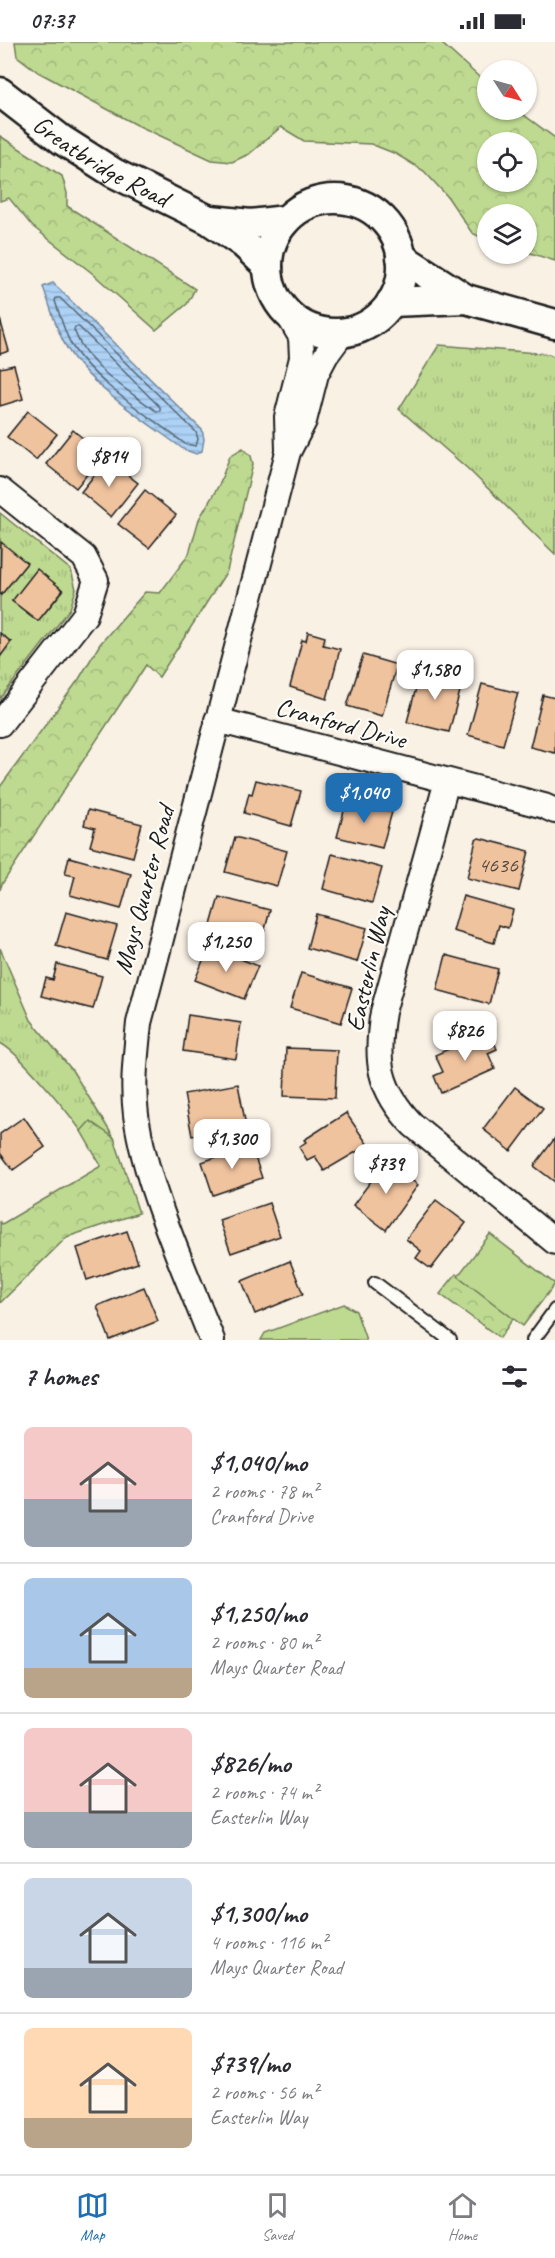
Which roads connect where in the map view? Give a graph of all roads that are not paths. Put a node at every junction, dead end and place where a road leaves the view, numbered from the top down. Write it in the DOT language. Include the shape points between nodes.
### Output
graph roads {
  1 [pos="0,92"];
  2 [pos="209,220"];
  3 [pos="286,220"];
  4 [pos="401,257"];
  5 [pos="268,267"];
  6 [pos="466,299"];
  7 [pos="391,302"];
  8 [pos="287,313"];
  9 [pos="555,324"];
  10 [pos="343,332"];
  11 [pos="288,452"];
  12 [pos="0,490"];
  13 [pos="217,720"];
  14 [pos="0,724"];
  15 [pos="447,781"];
  16 [pos="555,811"];
  17 [pos="555,1242"];
  18 [pos="375,1283"];
  19 [pos="555,1310"];
  20 [pos="212,1340"];
  21 [pos="450,1340"];
  22 [pos="533,1340"];
  1 -- 2 [label="street, Greatbridge Road" via="62,140 114,173"];
  2 -- 3 [label="street, Greatbridge Road" via="251,224"];
  2 -- 5 [label="street, Greatbridge Road" via="244,244"];
  3 -- 4 [label="street, Greatbridge Road" via="314,202 347,200 363,205 383,220 397,240"];
  3 -- 5 [label="street, Greatbridge Road" via="276,234"];
  4 -- 6 [label="street"];
  4 -- 7 [label="street, Greatbridge Road" via="398,288"];
  5 -- 8 [label="street, Greatbridge Road" via="270,283"];
  6 -- 7 [label="street"];
  6 -- 9 [label="street"];
  7 -- 10 [label="street, Greatbridge Road" via="370,323"];
  8 -- 10 [label="street, Greatbridge Road" via="322,332"];
  8 -- 11 [label="street, Mays Quarter Road" via="301,337 303,358 287,417"];
  10 -- 11 [label="street, Mays Quarter Road" via="316,374 304,421"];
  11 -- 13 [label="street, Mays Quarter Road"];
  12 -- 14 [label="street" via="84,557 96,580 84,615"];
  13 -- 15 [label="street, Cranford Drive"];
  13 -- 20 [label="street, Mays Quarter Road" via="146,994 135,1059 136,1114 144,1153"];
  15 -- 16 [label="street, Cranford Drive"];
  15 -- 17 [label="street, Easterlin Way" via="383,1012 378,1042 381,1070 387,1091 412,1125"];
  18 -- 21 [label="lane"];
  19 -- 22 [label="lane"];
}
